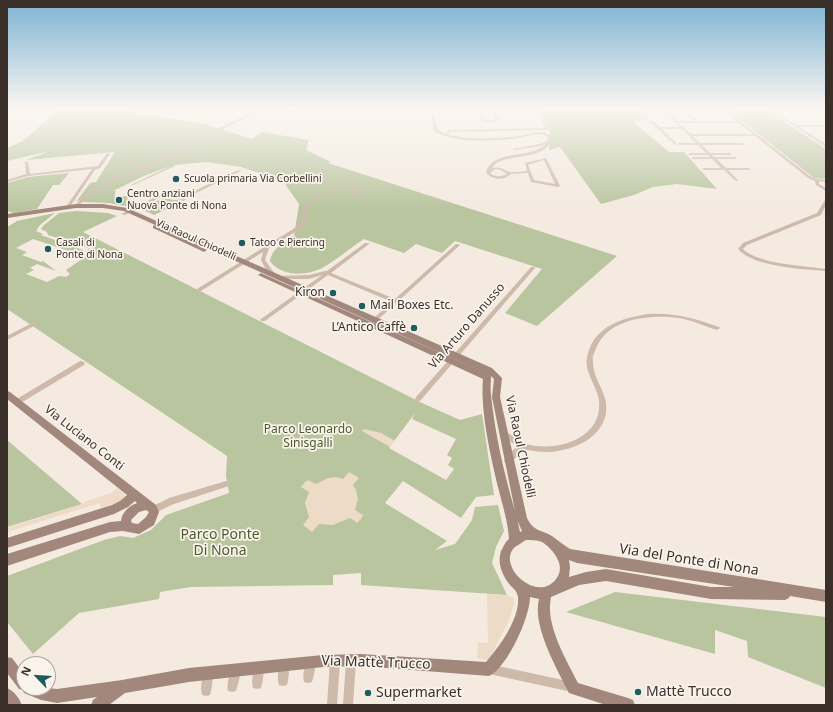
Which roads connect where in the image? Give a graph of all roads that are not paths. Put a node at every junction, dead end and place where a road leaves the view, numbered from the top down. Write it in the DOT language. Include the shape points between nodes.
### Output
graph roads {
  1 [pos="194,142"];
  2 [pos="547,142"];
  3 [pos="548,142"];
  4 [pos="675,142"];
  5 [pos="765,142"];
  6 [pos="700,144"];
  7 [pos="742,144"];
  8 [pos="529,147"];
  9 [pos="534,152"];
  10 [pos="108,154"];
  11 [pos="523,154"];
  12 [pos="690,154"];
  13 [pos="710,154"];
  14 [pos="730,154"];
  15 [pos="693,158"];
  16 [pos="714,158"];
  17 [pos="735,158"];
  18 [pos="502,160"];
  19 [pos="26,162"];
  20 [pos="98,168"];
  21 [pos="704,169"];
  22 [pos="749,169"];
  23 [pos="505,170"];
  24 [pos="726,170"];
  25 [pos="239,171"];
  26 [pos="488,171"];
  27 [pos="529,172"];
  28 [pos="509,173"];
  29 [pos="28,175"];
  30 [pos="736,180"];
  31 [pos="7,181"];
  32 [pos="818,181"];
  33 [pos="826,181"];
  34 [pos="826,190"];
  35 [pos="353,195"];
  36 [pos="826,202"];
  37 [pos="76,206"];
  38 [pos="68,207"];
  39 [pos="126,212"];
  40 [pos="7,217"];
  41 [pos="7,222"];
  42 [pos="367,244"];
  43 [pos="458,245"];
  44 [pos="267,247"];
  45 [pos="242,263"];
  46 [pos="533,268"];
  47 [pos="332,269"];
  48 [pos="826,270"];
  49 [pos="327,273"];
  50 [pos="276,275"];
  51 [pos="199,290"];
  52 [pos="303,291"];
  53 [pos="395,301"];
  54 [pos="263,320"];
  55 [pos="373,322"];
  56 [pos="34,324"];
  57 [pos="717,328"];
  58 [pos="7,338"];
  59 [pos="454,358"];
  60 [pos="82,363"];
  61 [pos="7,394"];
  62 [pos="418,399"];
  63 [pos="17,402"];
  64 [pos="502,432"];
  65 [pos="524,447"];
  66 [pos="508,461"];
  67 [pos="226,484"];
  68 [pos="134,495"];
  69 [pos="151,508"];
  70 [pos="133,511"];
  71 [pos="127,526"];
  72 [pos="534,535"];
  73 [pos="515,539"];
  74 [pos="7,543"];
  75 [pos="556,547"];
  76 [pos="7,560"];
  77 [pos="520,587"];
  78 [pos="550,591"];
  79 [pos="823,596"];
  80 [pos="335,661"];
  81 [pos="351,661"];
  82 [pos="311,662"];
  83 [pos="7,663"];
  84 [pos="284,664"];
  85 [pos="259,667"];
  86 [pos="489,669"];
  87 [pos="236,670"];
  88 [pos="208,673"];
  89 [pos="16,674"];
  90 [pos="308,678"];
  91 [pos="283,681"];
  92 [pos="257,684"];
  93 [pos="232,687"];
  94 [pos="122,688"];
  95 [pos="574,688"];
  96 [pos="206,691"];
  97 [pos="7,695"];
  98 [pos="56,696"];
  99 [pos="15,705"];
  100 [pos="98,705"];
  101 [pos="332,705"];
  102 [pos="348,705"];
  103 [pos="628,705"];
  1 -- 37 [label="street" via="100,186"];
  2 -- 8 [label="street"];
  3 -- 9 [label="street" via="544,148"];
  4 -- 6 [label="street"];
  5 -- 32 [label="street" via="809,177"];
  6 -- 7 [label="street"];
  6 -- 13 [label="street"];
  8 -- 9 [label="street" via="535,150"];
  8 -- 11 [label="street"];
  8 -- 11 [label="street" via="515,148"];
  9 -- 11 [label="street"];
  10 -- 20 [label="street"];
  11 -- 18 [label="street"];
  12 -- 13 [label="street"];
  13 -- 14 [label="street"];
  13 -- 16 [label="street"];
  15 -- 16 [label="street"];
  16 -- 17 [label="street"];
  16 -- 24 [label="street"];
  18 -- 23 [label="street" via="500,165"];
  18 -- 26 [label="street" via="490,166"];
  19 -- 29 [label="street"];
  20 -- 29 [label="street"];
  20 -- 38 [label="street"];
  21 -- 24 [label="street"];
  22 -- 24 [label="street"];
  23 -- 26 [label="street" via="494,168"];
  23 -- 28 [label="street"];
  24 -- 30 [label="street"];
  25 -- 39 [label="street" via="185,197 163,195"];
  26 -- 28 [label="street" via="490,175 499,178"];
  27 -- 27 [label="street" via="526,164 545,158 558,186 532,181"];
  27 -- 28 [label="street"];
  29 -- 31 [label="street"];
  32 -- 33 [label="street"];
  32 -- 34 [label="street" via="817,183"];
  35 -- 44 [label="street" via="358,189 345,184 334,187 307,203 303,225"];
  36 -- 48 [label="street" via="817,215 745,244 740,249 754,259"];
  37 -- 38 [label="main road, Via Raoul Chiodelli"];
  37 -- 39 [label="main road, Via Raoul Chiodelli" via="104,206"];
  38 -- 40 [label="main road, Via Raoul Chiodelli"];
  39 -- 41 [label="main road, Via Raoul Chiodelli" via="98,209 67,210"];
  39 -- 45 [label="main road, Via Raoul Chiodelli"];
  40 -- 41 [label="main road"];
  42 -- 47 [label="street"];
  43 -- 53 [label="street"];
  44 -- 45 [label="street"];
  44 -- 50 [label="street" via="263,260"];
  45 -- 50 [label="main road, Via Raoul Chiodelli"];
  45 -- 51 [label="street"];
  45 -- 52 [label="main road, Via Raoul Chiodelli"];
  46 -- 59 [label="street, Via Arturo Danusso"];
  47 -- 49 [label="street"];
  47 -- 50 [label="street" via="309,277"];
  49 -- 52 [label="street"];
  49 -- 53 [label="street"];
  50 -- 52 [label="main road, Via Raoul Chiodelli"];
  52 -- 54 [label="street"];
  52 -- 55 [label="main road, Via Raoul Chiodelli"];
  53 -- 55 [label="street"];
  55 -- 59 [label="main road, Via Raoul Chiodelli"];
  56 -- 58 [label="street"];
  57 -- 65 [label="street" via="673,316 651,315 610,327 596,341 590,356 590,368 603,407 598,426 582,441 567,447 548,450"];
  59 -- 62 [label="street, Via Arturo Danusso"];
  59 -- 64 [label="main road, Via Raoul Chiodelli" via="497,375 496,397"];
  59 -- 73 [label="main road, Via Raoul Chiodelli" via="488,379 486,393 492,432"];
  60 -- 63 [label="street, Via Luciano Conti"];
  61 -- 63 [label="main road, Via Luciano Conti"];
  63 -- 68 [label="main road, Via Luciano Conti"];
  64 -- 65 [label="street"];
  64 -- 66 [label="main road, Via Raoul Chiodelli"];
  65 -- 66 [label="street"];
  66 -- 72 [label="main road, Via Raoul Chiodelli" via="522,518"];
  67 -- 69 [label="street"];
  68 -- 69 [label="main road, Via Luciano Conti"];
  68 -- 70 [label="main road"];
  68 -- 74 [label="main road" via="114,510"];
  69 -- 70 [label="main road" via="140,507"];
  69 -- 71 [label="main road" via="152,518 145,526 134,529"];
  70 -- 71 [label="main road" via="126,519"];
  71 -- 76 [label="main road" via="110,527"];
  72 -- 73 [label="main road" via="524,535"];
  72 -- 75 [label="main road" via="546,539"];
  73 -- 77 [label="main road" via="506,550 505,566 513,581"];
  75 -- 78 [label="main road" via="565,570 560,585"];
  75 -- 79 [label="main road, Via del Ponte di Nona" via="577,558"];
  77 -- 78 [label="main road" via="532,592"];
  77 -- 86 [label="main road" via="524,597 524,608 500,656"];
  78 -- 79 [label="main road, Via del Ponte di Nona" via="589,576 606,575 710,593"];
  78 -- 95 [label="main road" via="543,609 547,626"];
  80 -- 81 [label="main road, Via Mattè Trucco"];
  80 -- 82 [label="main road, Via Mattè Trucco"];
  80 -- 101 [label="street"];
  81 -- 86 [label="main road, Via Mattè Trucco"];
  81 -- 102 [label="street"];
  82 -- 84 [label="main road, Via Mattè Trucco"];
  82 -- 90 [label="street"];
  83 -- 89 [label="main road"];
  84 -- 85 [label="main road, Via Mattè Trucco"];
  84 -- 91 [label="street"];
  85 -- 87 [label="main road, Via Mattè Trucco"];
  85 -- 92 [label="street"];
  86 -- 95 [label="street, Via Mattè Trucco"];
  87 -- 88 [label="main road, Via Mattè Trucco"];
  87 -- 93 [label="street"];
  88 -- 94 [label="main road, Via Mattè Trucco"];
  88 -- 96 [label="street"];
  94 -- 98 [label="main road, Via Mattè Trucco"];
  94 -- 100 [label="main road"];
  95 -- 103 [label="main road, Via Mattè Trucco"];
  97 -- 99 [label="main road"];
}
